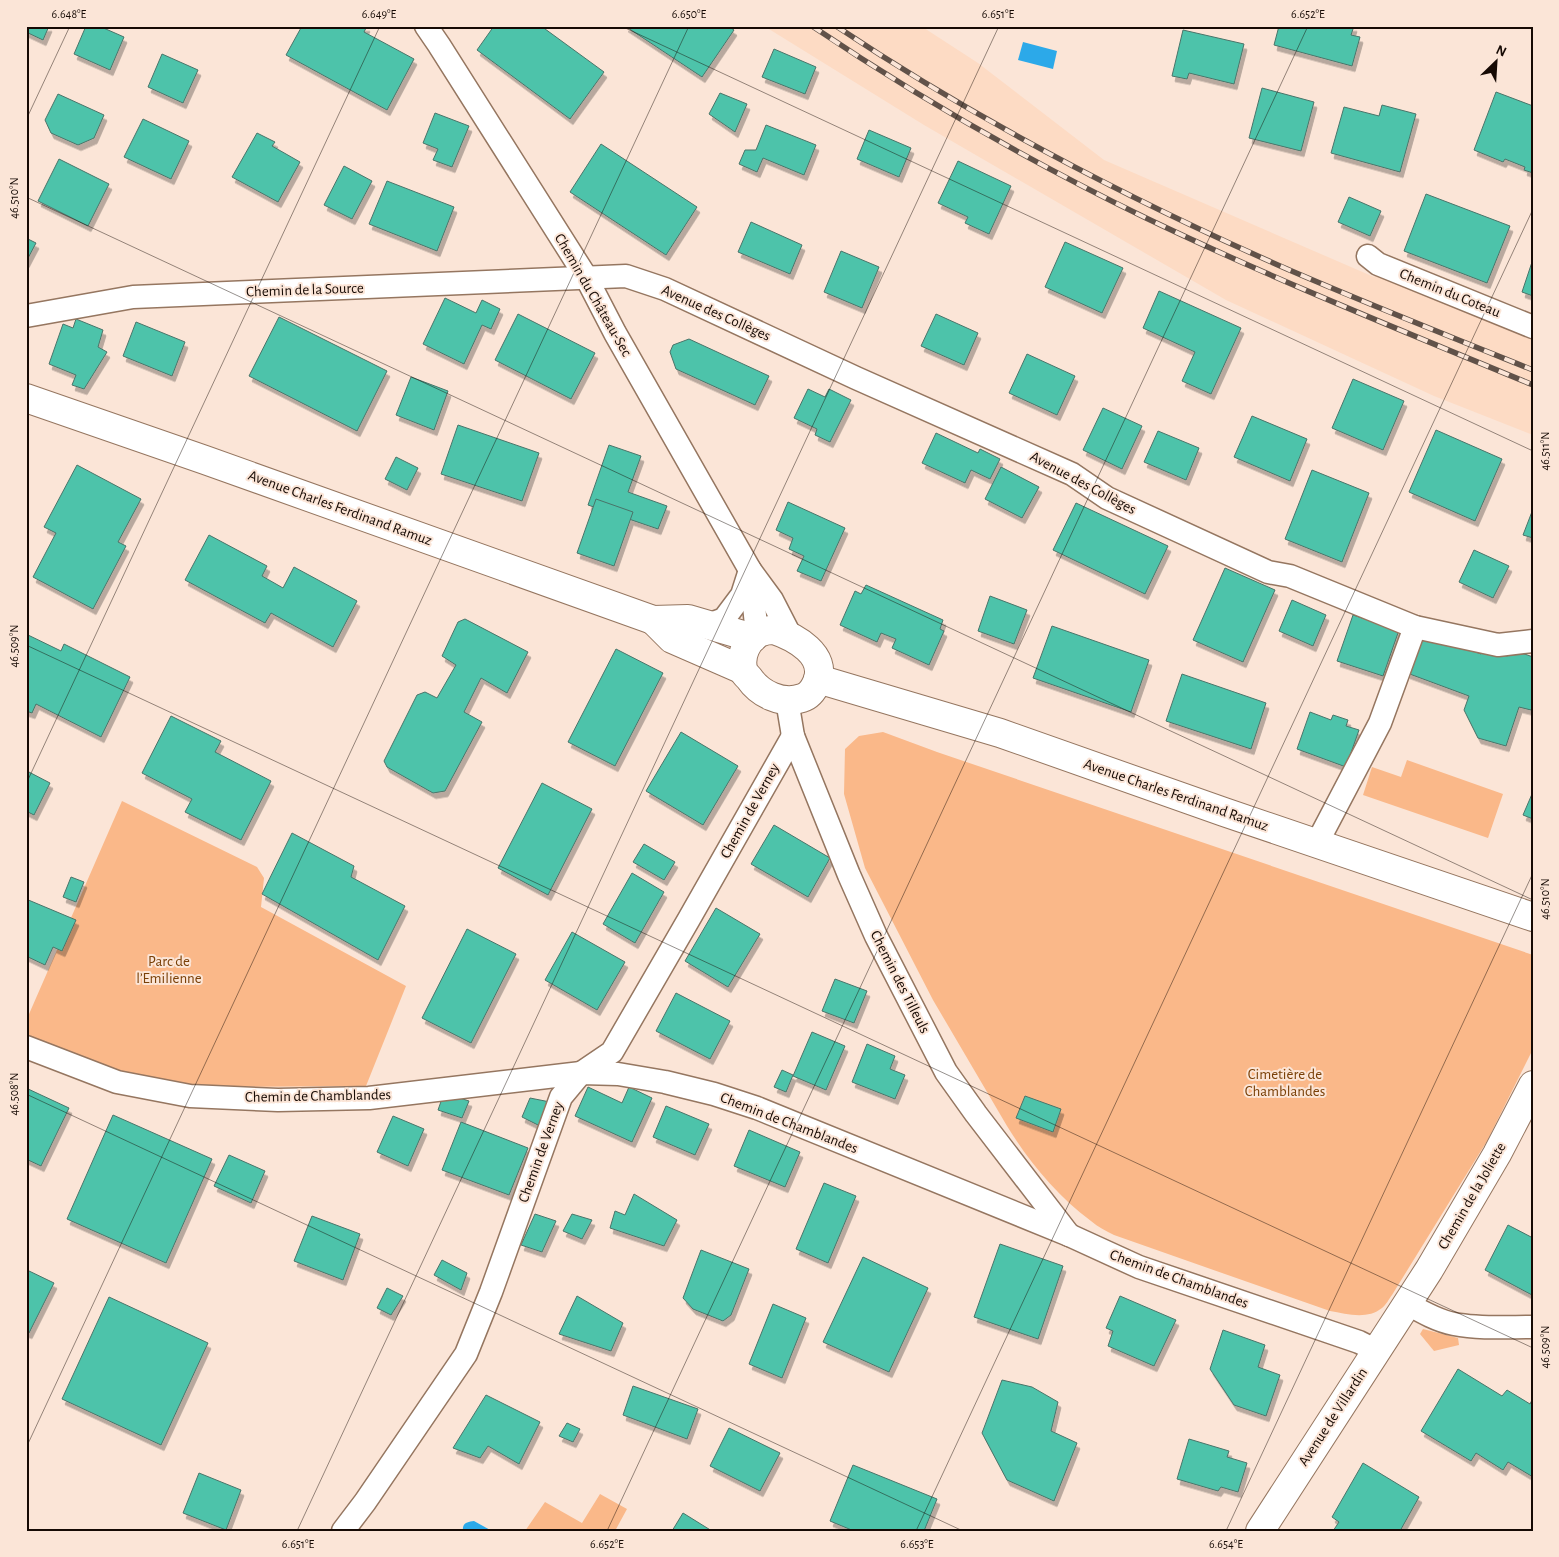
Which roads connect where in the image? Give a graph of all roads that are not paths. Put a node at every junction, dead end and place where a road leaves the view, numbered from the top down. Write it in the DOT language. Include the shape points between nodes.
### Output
graph roads {
  1 [pos="426,26"];
  2 [pos="1368,256"];
  3 [pos="586,277"];
  4 [pos="26,316"];
  5 [pos="1533,327"];
  6 [pos="26,398"];
  7 [pos="750,570"];
  8 [pos="653,620"];
  9 [pos="708,625"];
  10 [pos="1415,627"];
  11 [pos="790,635"];
  12 [pos="755,637"];
  13 [pos="1533,641"];
  14 [pos="743,670"];
  15 [pos="818,679"];
  16 [pos="787,700"];
  17 [pos="793,736"];
  18 [pos="1317,843"];
  19 [pos="1533,916"];
  20 [pos="26,1047"];
  21 [pos="581,1073"];
  22 [pos="1533,1085"];
  23 [pos="1069,1235"];
  24 [pos="1408,1304"];
  25 [pos="1533,1327"];
  26 [pos="1376,1351"];
  27 [pos="342,1531"];
  28 [pos="1260,1531"];
  1 -- 3 [label="street, Chemin du Château-Sec"];
  2 -- 5 [label="street, Chemin du Coteau" via="1378,264"];
  3 -- 4 [label="street, Chemin de la Source" via="133,296"];
  3 -- 7 [label="street, Chemin du Château-Sec"];
  3 -- 10 [label="street, Avenue des Collèges" via="626,276 665,289 1072,474 1107,498 1268,572 1290,576"];
  6 -- 8 [label="street, Avenue Charles Ferdinand Ramuz"];
  7 -- 9 [label="street" via="742,595 724,619"];
  7 -- 11 [label="street, Chemin du Château-Sec" via="772,600"];
  7 -- 12 [label="street, Chemin du Château-Sec"];
  8 -- 9 [label="street, Avenue Charles Ferdinand Ramuz" via="688,619"];
  8 -- 14 [label="street, Avenue Charles Ferdinand Ramuz" via="672,639"];
  9 -- 12 [label="street, Avenue Charles Ferdinand Ramuz"];
  10 -- 13 [label="street, Avenue des Collèges" via="1498,645"];
  10 -- 18 [label="street" via="1380,723"];
  11 -- 12 [label="street" via="774,630 760,632"];
  11 -- 15 [label="street" via="812,653 818,667"];
  12 -- 14 [label="street" via="742,656"];
  14 -- 16 [label="street" via="755,687 772,698"];
  15 -- 16 [label="street" via="813,690 802,698"];
  15 -- 18 [label="street, Avenue Charles Ferdinand Ramuz" via="1000,733"];
  16 -- 17 [label="street, Chemin des Tilleuls"];
  17 -- 21 [label="street, Chemin de Verney" via="612,1052"];
  17 -- 23 [label="street, Chemin des Tilleuls" via="876,936 946,1072"];
  18 -- 19 [label="street, Avenue Charles Ferdinand Ramuz"];
  20 -- 21 [label="street, Chemin de Chamblandes" via="117,1082 190,1096 278,1100 369,1098"];
  21 -- 23 [label="street, Chemin de Chamblandes" via="618,1074 665,1082 757,1108"];
  21 -- 27 [label="street, Chemin de Verney" via="560,1097 466,1354"];
  22 -- 24 [label="street, Chemin de la Joliette" via="1497,1154"];
  23 -- 26 [label="street, Chemin de Chamblandes" via="1139,1268 1359,1342"];
  24 -- 25 [label="street" via="1453,1324"];
  24 -- 26 [label="street, Avenue de Villardin"];
  26 -- 28 [label="street, Avenue de Villardin"];
}
